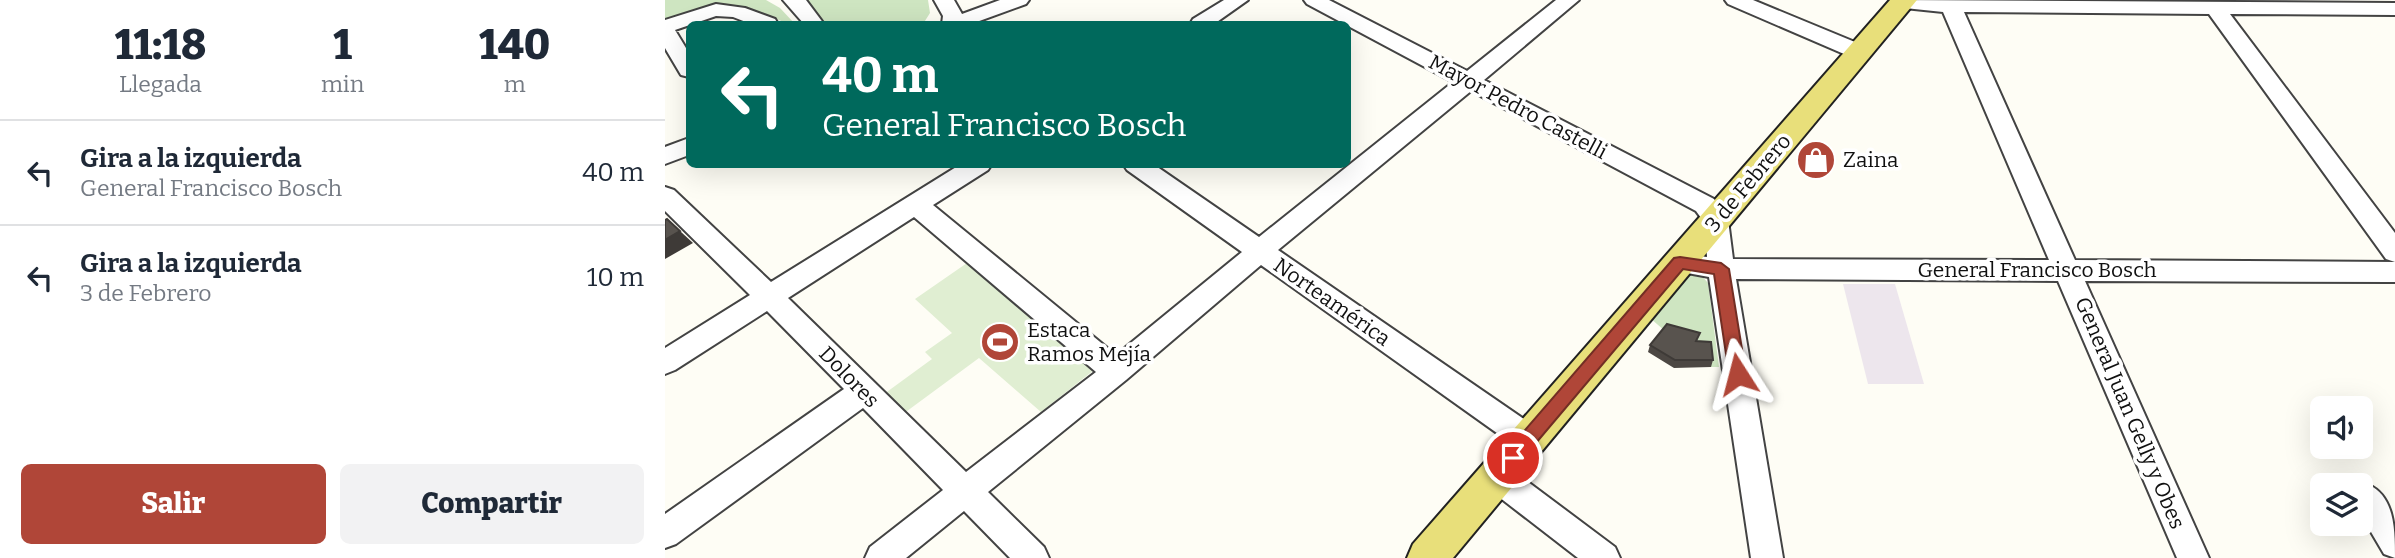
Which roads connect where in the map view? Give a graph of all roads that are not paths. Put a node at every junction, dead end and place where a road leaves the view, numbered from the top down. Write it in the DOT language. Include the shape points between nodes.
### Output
graph roads {
  1 [pos="793,0"];
  2 [pos="944,0"];
  3 [pos="1019,0"];
  4 [pos="1238,0"];
  5 [pos="1314,0"];
  6 [pos="1569,0"];
  7 [pos="1735,0"];
  8 [pos="1903,1"];
  9 [pos="1949,3"];
  10 [pos="2211,4"];
  11 [pos="2395,9"];
  12 [pos="762,21"];
  13 [pos="812,21"];
  14 [pos="952,21"];
  15 [pos="960,21"];
  16 [pos="1205,21"];
  17 [pos="665,29"];
  18 [pos="1859,52"];
  19 [pos="686,65"];
  20 [pos="1469,81"];
  21 [pos="686,147"];
  22 [pos="665,156"];
  23 [pos="974,168"];
  24 [pos="1141,168"];
  25 [pos="665,196"];
  26 [pos="916,205"];
  27 [pos="1716,220"];
  28 [pos="1260,251"];
  29 [pos="2395,253"];
  30 [pos="1680,263"];
  31 [pos="1721,269"];
  32 [pos="2068,269"];
  33 [pos="2395,272"];
  34 [pos="770,296"];
  35 [pos="665,362"];
  36 [pos="1116,372"];
  37 [pos="863,392"];
  38 [pos="1529,439"];
  39 [pos="1497,477"];
  40 [pos="964,491"];
  41 [pos="2373,507"];
  42 [pos="665,533"];
  43 [pos="2395,543"];
  44 [pos="881,558"];
  45 [pos="1033,558"];
  46 [pos="1427,558"];
  47 [pos="1604,558"];
  48 [pos="1767,558"];
  49 [pos="2193,558"];
  1 -- 13 [label="street"];
  2 -- 14 [label="street"];
  3 -- 15 [label="street"];
  4 -- 16 [label="street"];
  5 -- 20 [label="street, Mayor Pedro Castelli"];
  6 -- 20 [label="street"];
  7 -- 18 [label="street"];
  8 -- 9 [label="street"];
  8 -- 18 [label="main road, 3 de Febrero"];
  9 -- 10 [label="street"];
  9 -- 32 [label="street, General Juan Gelly y Obes"];
  10 -- 11 [label="street"];
  10 -- 29 [label="street"];
  12 -- 17 [label="street" via="738,10 717,9"];
  17 -- 19 [label="street"];
  18 -- 27 [label="main road, 3 de Febrero"];
  20 -- 27 [label="street, Mayor Pedro Castelli" via="1705,205"];
  20 -- 28 [label="street"];
  21 -- 22 [label="street"];
  23 -- 26 [label="street"];
  24 -- 28 [label="street, Norteamérica"];
  25 -- 34 [label="street, Dolores"];
  26 -- 34 [label="street"];
  26 -- 36 [label="street"];
  27 -- 30 [label="main road, 3 de Febrero"];
  27 -- 31 [label="street"];
  28 -- 36 [label="street"];
  28 -- 38 [label="street, Norteamérica"];
  30 -- 31 [label="street, General Francisco Bosch"];
  30 -- 38 [label="main road, 3 de Febrero"];
  31 -- 32 [label="street, General Francisco Bosch"];
  31 -- 48 [label="street"];
  32 -- 33 [label="street, General Francisco Bosch"];
  32 -- 49 [label="street, General Juan Gelly y Obes"];
  34 -- 35 [label="street"];
  34 -- 37 [label="street, Dolores"];
  36 -- 40 [label="street"];
  37 -- 40 [label="street, Dolores"];
  37 -- 42 [label="street"];
  38 -- 39 [label="main road, 3 de Febrero"];
  39 -- 46 [label="main road, 3 de Febrero"];
  39 -- 47 [label="street"];
  40 -- 44 [label="street"];
  40 -- 45 [label="street, Dolores"];
  41 -- 43 [label="street"];
}
